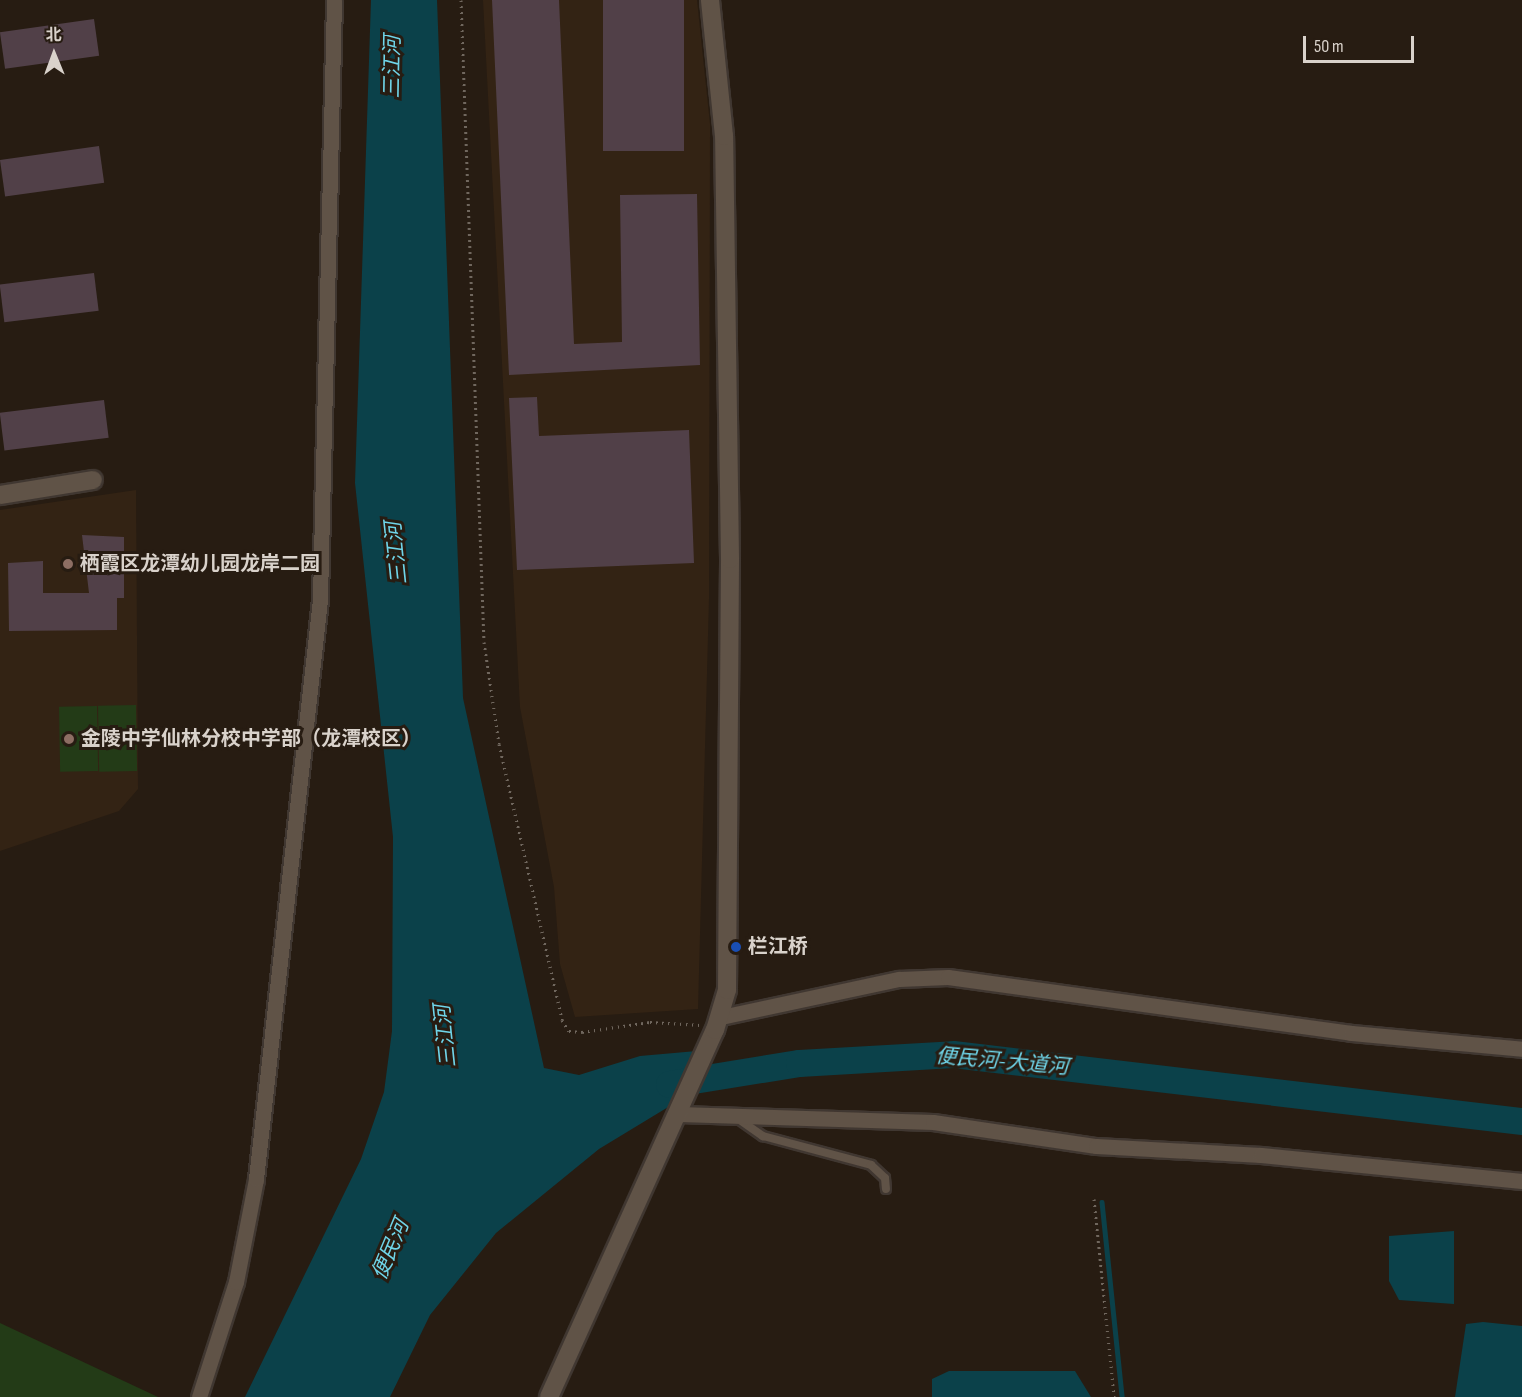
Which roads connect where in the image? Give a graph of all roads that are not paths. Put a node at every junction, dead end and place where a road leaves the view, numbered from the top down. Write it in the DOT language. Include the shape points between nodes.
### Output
graph roads {
  1 [pos="334,0"];
  2 [pos="710,0"];
  3 [pos="93,480"];
  4 [pos="0,495"];
  5 [pos="718,1024"];
  6 [pos="1522,1049"];
  7 [pos="680,1110"];
  8 [pos="735,1117"];
  9 [pos="1522,1181"];
  10 [pos="886,1189"];
  11 [pos="199,1397"];
  12 [pos="549,1397"];
  1 -- 11 [label="street" via="320,599 256,1179 236,1282"];
  2 -- 5 [label="street" via="724,136 730,559 728,961"];
  3 -- 4 [label="street"];
  5 -- 6 [label="street" via="900,979 948,977 1351,1033"];
  5 -- 7 [label="street"];
  7 -- 8 [label="street"];
  7 -- 12 [label="street"];
  8 -- 9 [label="street" via="933,1122 1096,1146 1261,1155"];
  8 -- 10 [label="lane" via="763,1136 871,1165 885,1178"];
}
